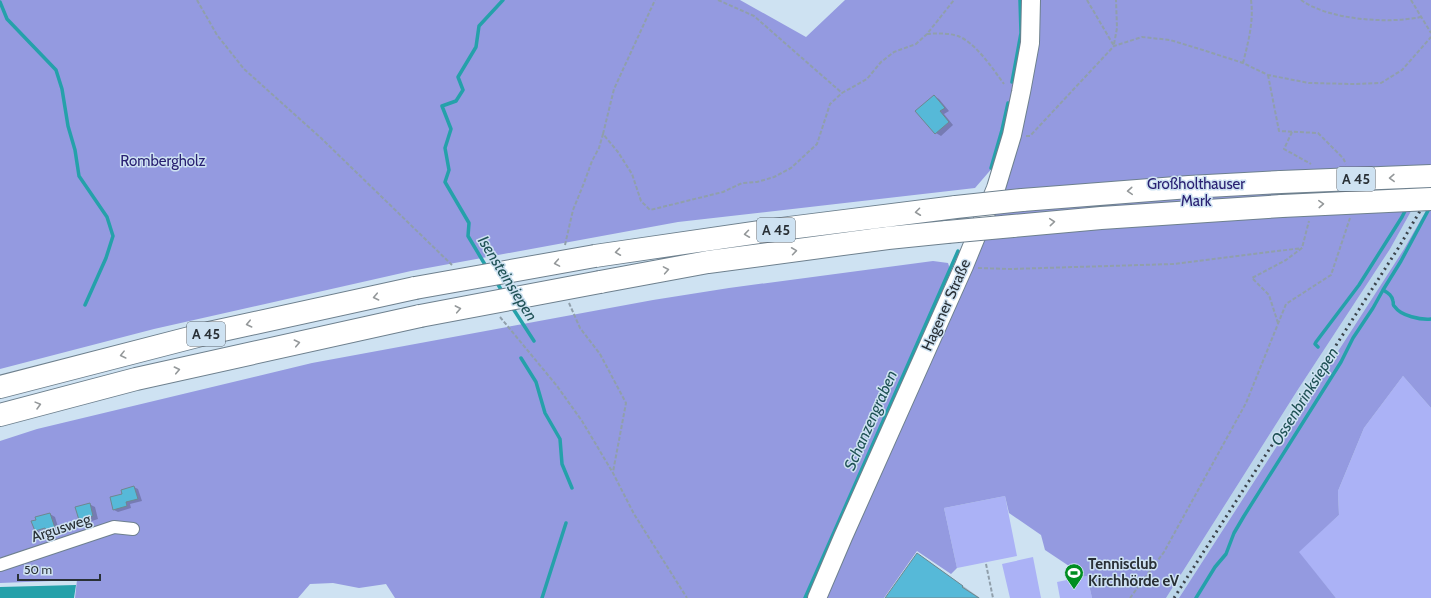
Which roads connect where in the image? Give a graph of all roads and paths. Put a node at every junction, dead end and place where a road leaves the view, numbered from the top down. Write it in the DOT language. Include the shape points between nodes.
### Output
graph roads {
  1 [pos="197,0"];
  2 [pos="655,0"];
  3 [pos="718,0"];
  4 [pos="954,0"];
  5 [pos="1030,0"];
  6 [pos="1087,0"];
  7 [pos="1116,0"];
  8 [pos="1251,0"];
  9 [pos="1301,0"];
  10 [pos="1411,0"];
  11 [pos="1421,17"];
  12 [pos="1431,33"];
  13 [pos="927,34"];
  14 [pos="1431,37"];
  15 [pos="1114,46"];
  16 [pos="1243,63"];
  17 [pos="1268,75"];
  18 [pos="1004,84"];
  19 [pos="603,134"];
  20 [pos="1012,135"];
  21 [pos="321,138"];
  22 [pos="1346,165"];
  23 [pos="1431,176"];
  24 [pos="1431,199"];
  25 [pos="1351,216"];
  26 [pos="964,266"];
  27 [pos="1278,324"];
  28 [pos="0,387"];
  29 [pos="0,415"];
  30 [pos="613,473"];
  31 [pos="133,529"];
  32 [pos="986,564"];
  33 [pos="0,565"];
  34 [pos="687,598"];
  35 [pos="817,598"];
  36 [pos="993,598"];
  37 [pos="1130,598"];
  1 -- 21 [label="path" via="217,35 244,69"];
  2 -- 19 [label="path" via="614,89"];
  3 -- 13 [label="path" via="754,16 842,93 867,79 881,62 894,52 916,44"];
  4 -- 13 [label="path"];
  5 -- 20 [label="main road, Hagener Straße" via="1030,43"];
  6 -- 15 [label="path"];
  7 -- 15 [label="path" via="1117,28"];
  8 -- 16 [label="path" via="1249,40"];
  9 -- 11 [label="path" via="1308,5 1343,16 1387,21"];
  10 -- 11 [label="path"];
  11 -- 12 [label="path"];
  13 -- 18 [label="path" via="959,36 980,54"];
  14 -- 17 [label="path" via="1402,70 1381,83 1309,83"];
  15 -- 16 [label="path" via="1142,37 1170,40"];
  15 -- 20 [label="path" via="1030,136"];
  16 -- 17 [label="path"];
  17 -- 22 [label="path" via="1279,131 1318,133 1343,158"];
  20 -- 26 [label="main road, Hagener Straße" via="996,188"];
  23 -- 28 [label="highway, A 45, one-way, bridge" via="1281,182 1022,200 773,230 595,256 415,288 209,333"];
  29 -- 24 [label="highway, A 45, one-way, bridge" via="136,379 420,316 708,262 888,238 1108,217"];
  25 -- 27 [label="path" via="1331,275 1286,304"];
  26 -- 27 [label="path" via="1010,269 1174,264 1302,248 1286,260 1252,278 1270,295"];
  26 -- 35 [label="main road, Hagener Straße"];
  27 -- 37 [label="path" via="1246,403 1164,552"];
  30 -- 34 [label="path" via="634,514"];
  31 -- 33 [label="street, Argusweg" via="114,527"];
  32 -- 36 [label="path"];
}
